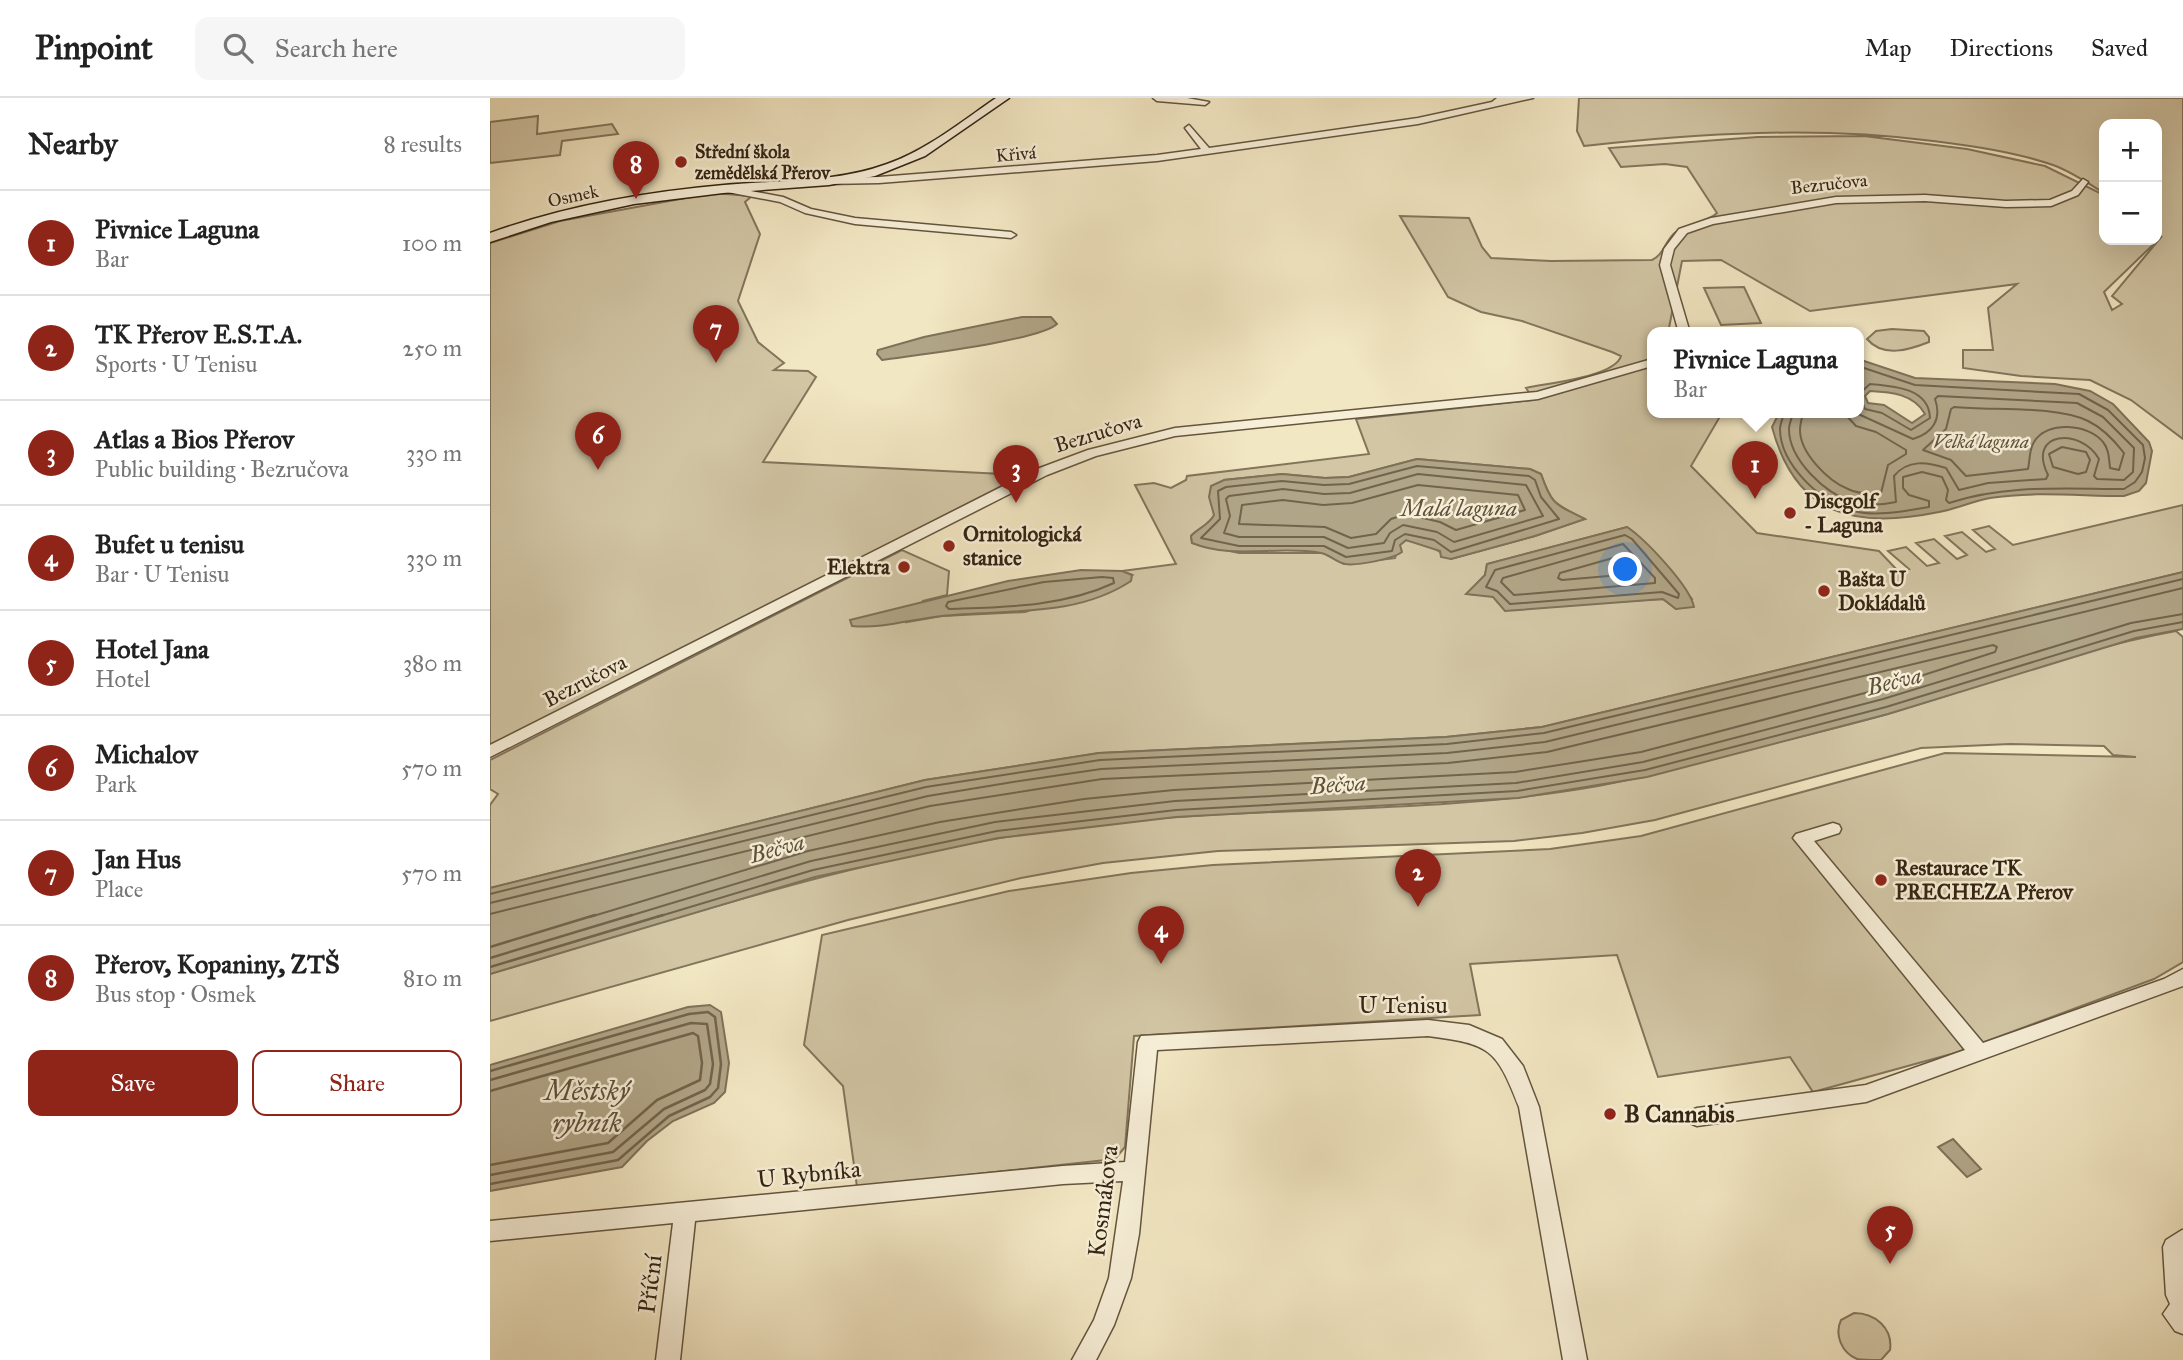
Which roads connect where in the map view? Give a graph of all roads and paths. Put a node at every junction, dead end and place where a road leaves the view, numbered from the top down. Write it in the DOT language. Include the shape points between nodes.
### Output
graph roads {
  1 [pos="1003,98"];
  2 [pos="1157,98"];
  3 [pos="1529,98"];
  4 [pos="1498,101"];
  5 [pos="1205,102"];
  6 [pos="1189,128"];
  7 [pos="1207,150"];
  8 [pos="876,176"];
  9 [pos="2083,182"];
  10 [pos="725,189"];
  11 [pos="1011,235"];
  12 [pos="490,238"];
  13 [pos="1683,327"];
  14 [pos="1647,363"];
  15 [pos="490,752"];
  16 [pos="1833,829"];
  17 [pos="2183,976"];
  18 [pos="1149,1042"];
  19 [pos="1979,1054"];
  20 [pos="1697,1117"];
  21 [pos="1133,1171"];
  22 [pos="685,1213"];
  23 [pos="490,1231"];
  24 [pos="2182,1240"];
  25 [pos="2183,1301"];
  26 [pos="2183,1308"];
  27 [pos="2183,1323"];
  28 [pos="668,1360"];
  29 [pos="1084,1360"];
  30 [pos="1575,1360"];
  1 -- 8 [label="street, Osmek" via="920,154"];
  2 -- 5 [label="street"];
  3 -- 4 [label="street, Křivá"];
  4 -- 7 [label="street, Křivá" via="1418,121"];
  6 -- 7 [label="street"];
  7 -- 8 [label="street, Křivá" via="1157,158"];
  8 -- 10 [label="street, Osmek"];
  9 -- 13 [label="street, Bezručova" via="2075,193 2051,203 1836,200 1711,221 1683,231 1669,249 1665,265"];
  10 -- 11 [label="street" via="855,221"];
  10 -- 12 [label="street, Osmek" via="578,213"];
  14 -- 15 [label="street, Bezručova" via="1538,395 1175,432 1092,453 1042,472"];
  16 -- 19 [label="street" via="1802,838"];
  17 -- 19 [label="street"];
  18 -- 21 [label="street, Kosmákova"];
  18 -- 30 [label="street, U Tenisu" via="1428,1028 1469,1032 1495,1045 1513,1066 1529,1107"];
  19 -- 20 [label="street" via="1857,1095"];
  21 -- 22 [label="street, U Rybníka"];
  21 -- 29 [label="street, Kosmákova" via="1120,1278"];
  22 -- 23 [label="street, U Rybníka"];
  22 -- 28 [label="street, Příční"];
  24 -- 25 [label="street" via="2174,1247 2177,1295"];
  26 -- 27 [label="street" via="2174,1314"];
}
